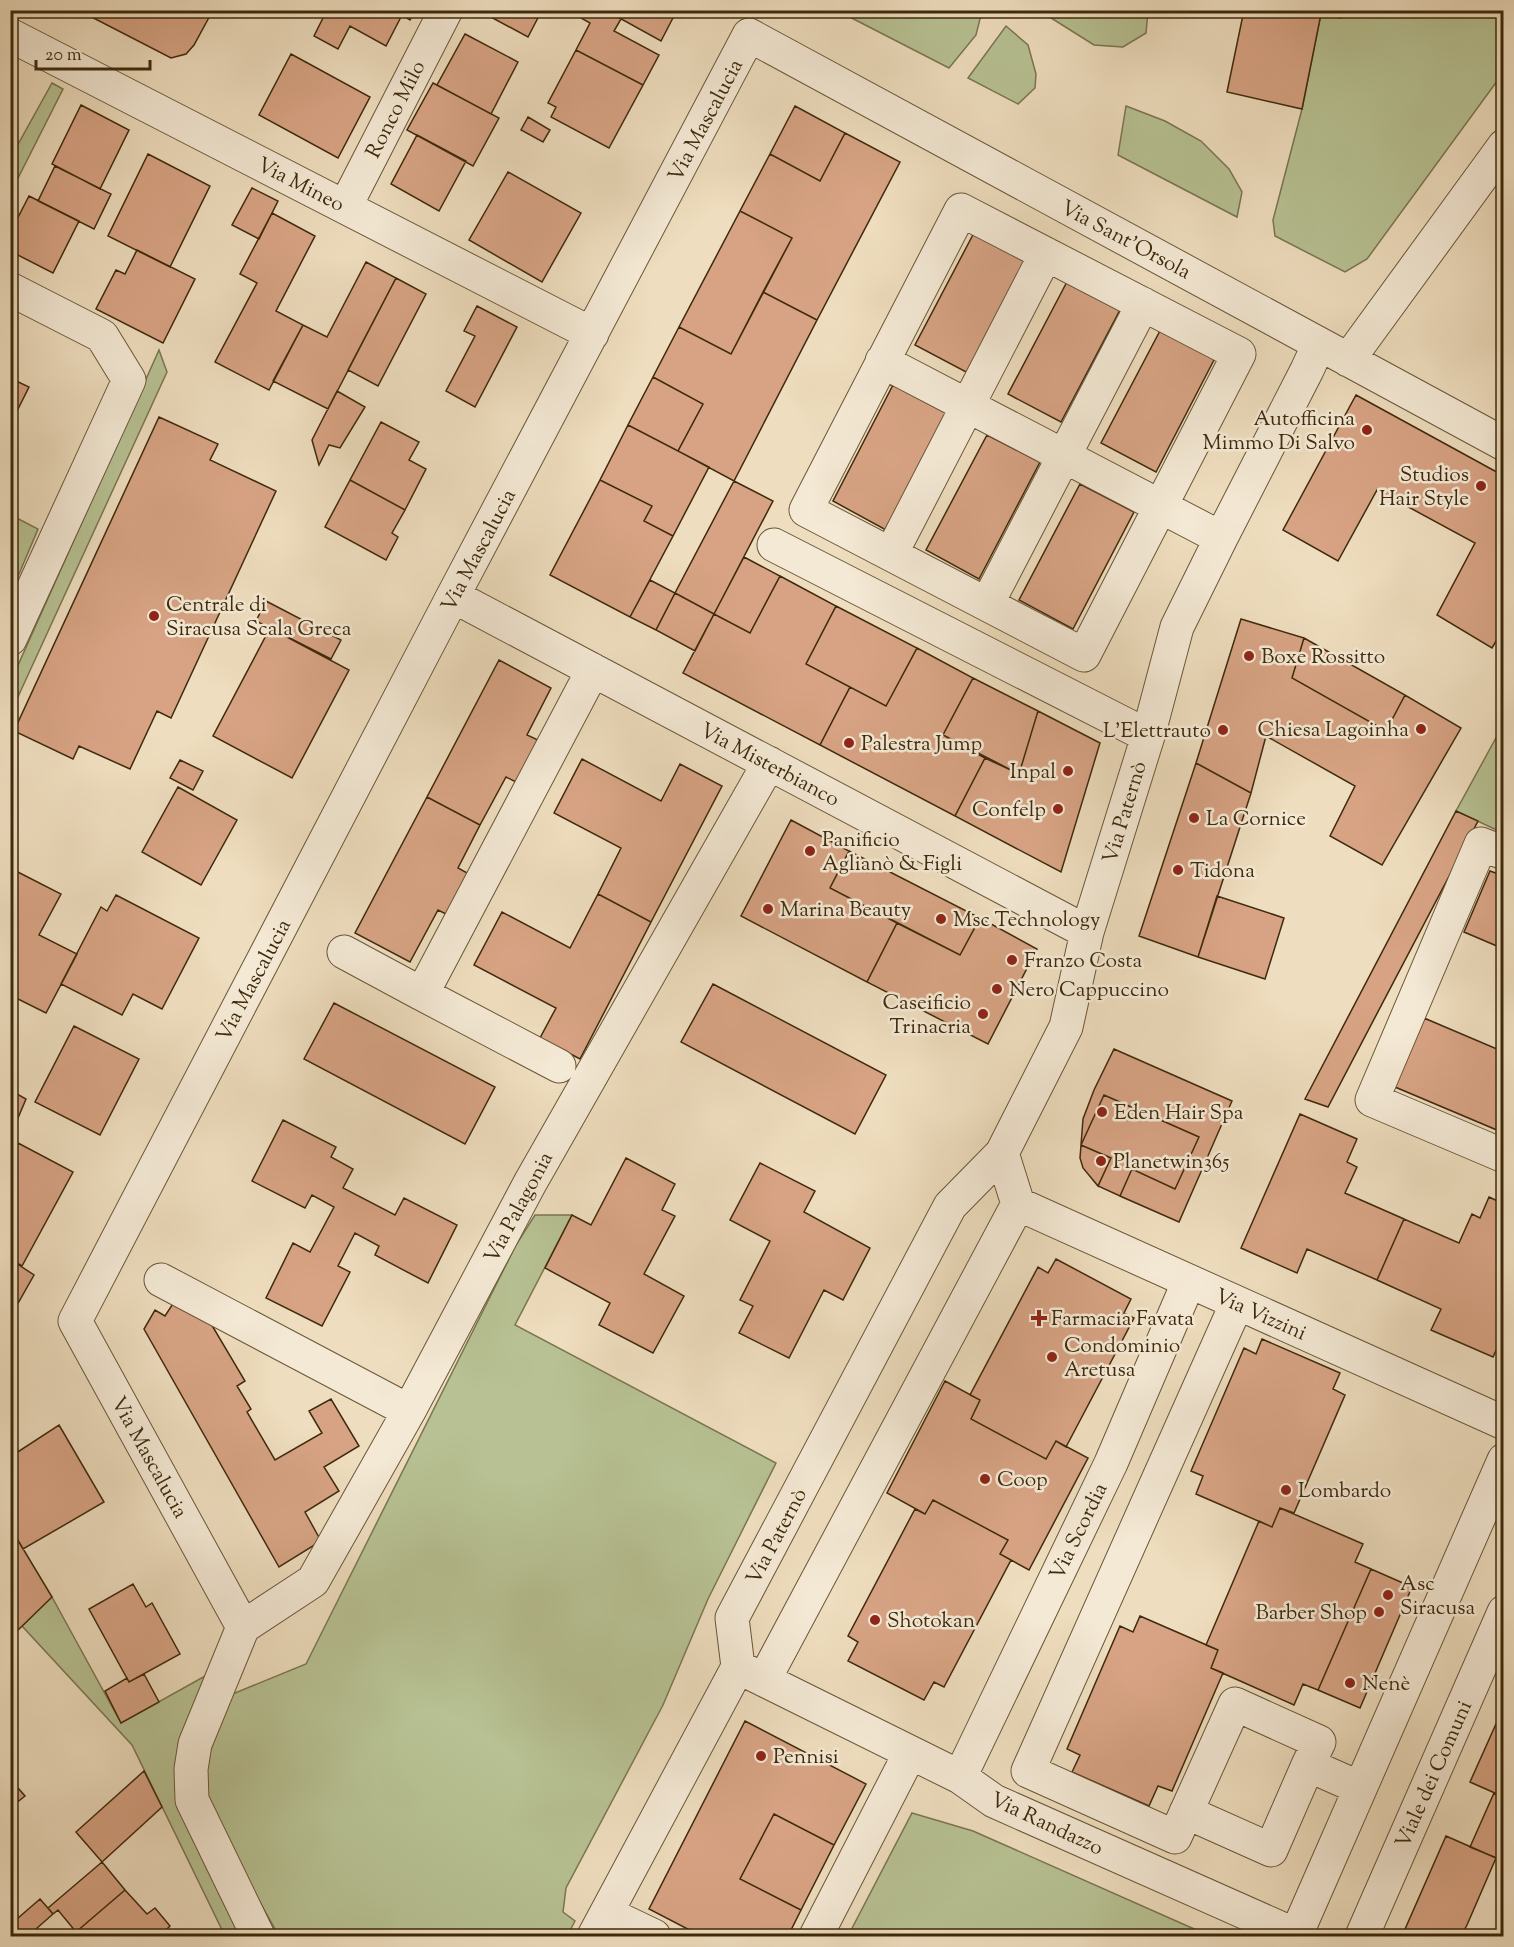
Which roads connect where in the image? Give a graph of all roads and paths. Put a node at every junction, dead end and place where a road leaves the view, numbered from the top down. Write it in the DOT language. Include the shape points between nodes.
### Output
graph roads {
  1 [pos="446,10"];
  2 [pos="10,35"];
  3 [pos="749,35"];
  4 [pos="1503,146"];
  5 [pos="345,207"];
  6 [pos="1046,254"];
  7 [pos="10,289"];
  8 [pos="1143,304"];
  9 [pos="592,334"];
  10 [pos="1319,344"];
  11 [pos="1348,360"];
  12 [pos="882,362"];
  13 [pos="967,406"];
  14 [pos="1503,444"];
  15 [pos="1064,456"];
  16 [pos="1161,506"];
  17 [pos="1221,537"];
  18 [pos="774,545"];
  19 [pos="891,554"];
  20 [pos="453,596"];
  21 [pos="987,604"];
  22 [pos="10,639"];
  23 [pos="593,670"];
  24 [pos="1148,736"];
  25 [pos="769,763"];
  26 [pos="1503,853"];
  27 [pos="1087,932"];
  28 [pos="344,952"];
  29 [pos="422,994"];
  30 [pos="559,1066"];
  31 [pos="1002,1153"];
  32 [pos="1503,1156"];
  33 [pos="1018,1204"];
  34 [pos="161,1280"];
  35 [pos="1189,1281"];
  36 [pos="1237,1303"];
  37 [pos="409,1411"];
  38 [pos="1503,1423"];
  39 [pos="1503,1460"];
  40 [pos="1503,1612"];
  41 [pos="243,1626"];
  42 [pos="751,1674"];
  43 [pos="910,1753"];
  44 [pos="1308,1766"];
  45 [pos="960,1777"];
  46 [pos="1360,1788"];
  47 [pos="1186,1812"];
  48 [pos="601,1925"];
  49 [pos="258,1936"];
  50 [pos="654,1936"];
  51 [pos="816,1936"];
  52 [pos="1297,1936"];
  53 [pos="1362,1936"];
  1 -- 5 [label="street, Ronco Milo"];
  2 -- 5 [label="street, Via Mineo"];
  3 -- 9 [label="street, Via Mascalucia"];
  3 -- 10 [label="street, Via Sant'Orsola"];
  4 -- 11 [label="street"];
  5 -- 9 [label="street, Via Mineo"];
  6 -- 8 [label="street"];
  6 -- 12 [label="street" via="961,210"];
  6 -- 13 [label="street"];
  7 -- 22 [label="street" via="102,336 129,380"];
  8 -- 15 [label="street"];
  8 -- 16 [label="street" via="1239,354"];
  9 -- 20 [label="street, Via Mascalucia"];
  10 -- 11 [label="street, Via Sant'Orsola"];
  10 -- 17 [label="street, Via Paternò"];
  11 -- 14 [label="street, Via Sant'Orsola"];
  12 -- 13 [label="street"];
  12 -- 19 [label="street" via="806,510"];
  13 -- 15 [label="street"];
  13 -- 19 [label="street"];
  15 -- 16 [label="street"];
  15 -- 21 [label="street"];
  16 -- 17 [label="street"];
  16 -- 21 [label="street" via="1084,655"];
  17 -- 24 [label="street, Via Paternò" via="1177,627"];
  18 -- 24 [label="street"];
  19 -- 21 [label="street"];
  20 -- 23 [label="street, Via Misterbianco"];
  20 -- 41 [label="street, Via Mascalucia" via="75,1321"];
  23 -- 25 [label="street, Via Misterbianco"];
  23 -- 29 [label="street"];
  24 -- 27 [label="street, Via Paternò"];
  25 -- 27 [label="street, Via Misterbianco"];
  25 -- 37 [label="street, Via Palagonia" via="530,1183"];
  26 -- 32 [label="street" via="1481,844 1372,1100"];
  27 -- 31 [label="street, Via Paternò" via="1066,1027"];
  28 -- 29 [label="street"];
  29 -- 30 [label="street"];
  31 -- 33 [label="street"];
  31 -- 42 [label="street, Via Paternò" via="950,1206 732,1618"];
  33 -- 35 [label="street, Via Vizzini"];
  33 -- 42 [label="street"];
  34 -- 37 [label="street"];
  35 -- 36 [label="street, Via Vizzini"];
  35 -- 45 [label="street, Via Scordia" via="1111,1463"];
  36 -- 38 [label="street, Via Vizzini"];
  36 -- 47 [label="street" via="1028,1771 1175,1838"];
  37 -- 41 [label="street, Via Palagonia" via="313,1581"];
  39 -- 46 [label="street"];
  40 -- 53 [label="street, Viale dei Comuni"];
  41 -- 49 [label="street" via="195,1744 192,1800"];
  42 -- 43 [label="street, Via Randazzo"];
  42 -- 48 [label="street"];
  43 -- 45 [label="street, Via Randazzo"];
  43 -- 51 [label="street"];
  44 -- 46 [label="street"];
  44 -- 47 [label="street" via="1271,1850"];
  44 -- 47 [label="street" via="1319,1742 1235,1704"];
  45 -- 52 [label="street, Via Randazzo" via="994,1801"];
  46 -- 52 [label="street"];
  48 -- 50 [label="street"];
}
